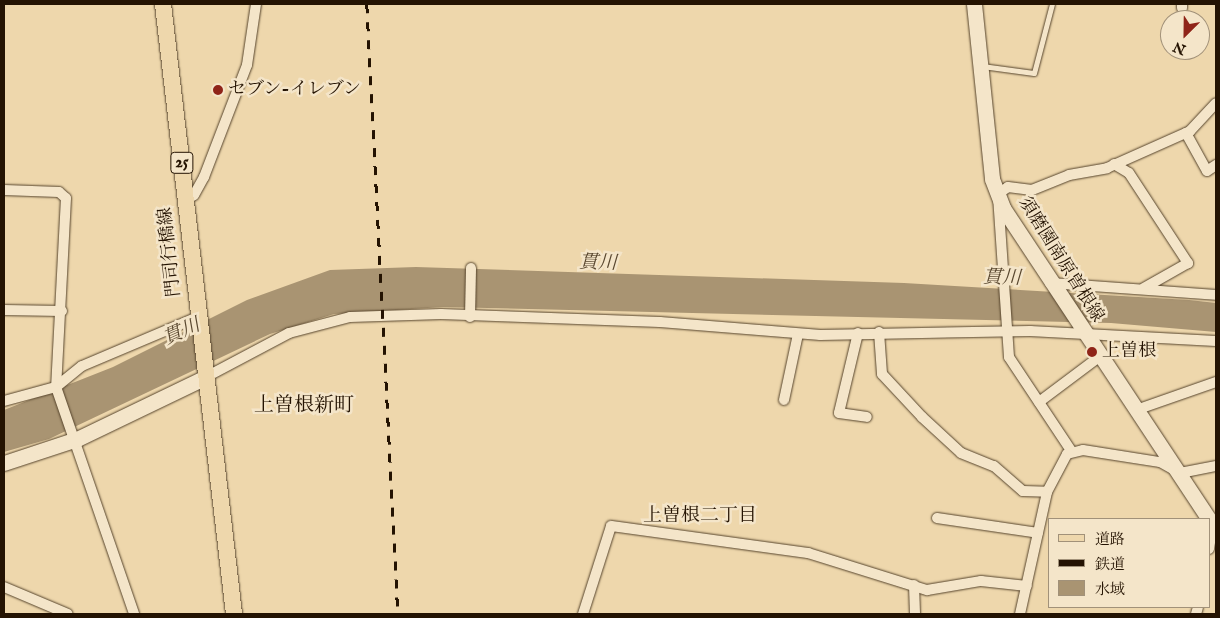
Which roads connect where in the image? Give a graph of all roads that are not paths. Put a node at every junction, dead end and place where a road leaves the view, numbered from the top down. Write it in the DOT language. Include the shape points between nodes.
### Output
graph roads {
  1 [pos="163,4"];
  2 [pos="256,4"];
  3 [pos="974,4"];
  4 [pos="1052,4"];
  5 [pos="980,65"];
  6 [pos="1216,103"];
  7 [pos="1186,133"];
  8 [pos="1114,164"];
  9 [pos="1216,165"];
  10 [pos="4,190"];
  11 [pos="998,194"];
  12 [pos="186,200"];
  13 [pos="471,268"];
  14 [pos="1052,285"];
  15 [pos="1144,288"];
  16 [pos="1216,295"];
  17 [pos="4,310"];
  18 [pos="62,311"];
  19 [pos="470,314"];
  20 [pos="199,320"];
  21 [pos="1005,329"];
  22 [pos="1081,330"];
  23 [pos="879,332"];
  24 [pos="858,333"];
  25 [pos="798,334"];
  26 [pos="1216,341"];
  27 [pos="1099,357"];
  28 [pos="206,372"];
  29 [pos="1216,382"];
  30 [pos="56,387"];
  31 [pos="784,400"];
  32 [pos="4,401"];
  33 [pos="1039,402"];
  34 [pos="1136,410"];
  35 [pos="866,417"];
  36 [pos="76,436"];
  37 [pos="1072,452"];
  38 [pos="4,463"];
  39 [pos="1216,466"];
  40 [pos="1180,473"];
  41 [pos="1047,492"];
  42 [pos="937,518"];
  43 [pos="1209,518"];
  44 [pos="1215,527"];
  45 [pos="1038,532"];
  46 [pos="1210,545"];
  47 [pos="914,585"];
  48 [pos="1027,586"];
  49 [pos="4,587"];
  50 [pos="68,614"];
  51 [pos="134,614"];
  52 [pos="234,614"];
  53 [pos="583,614"];
  54 [pos="915,614"];
  55 [pos="1020,614"];
  1 -- 12 [label="main road, 門司行橋線 / 25"];
  2 -- 12 [label="street" via="247,65 204,177 194,195"];
  3 -- 5 [label="main road, 須磨園南原曽根線"];
  4 -- 5 [label="lane" via="1034,73"];
  5 -- 11 [label="main road, 須磨園南原曽根線" via="992,179"];
  6 -- 7 [label="street"];
  7 -- 8 [label="street"];
  7 -- 9 [label="street" via="1207,171"];
  8 -- 11 [label="street" via="1069,175 1032,190 1008,187"];
  8 -- 15 [label="street" via="1129,173 1188,263"];
  10 -- 18 [label="street" via="59,192 66,198"];
  11 -- 14 [label="main road, 須磨園南原曽根線"];
  11 -- 21 [label="street"];
  12 -- 20 [label="main road, 門司行橋線 / 25"];
  13 -- 19 [label="street"];
  14 -- 15 [label="street"];
  14 -- 22 [label="main road, 須磨園南原曽根線"];
  15 -- 16 [label="street"];
  17 -- 18 [label="street"];
  18 -- 30 [label="street"];
  19 -- 25 [label="street" via="660,322"];
  19 -- 28 [label="street" via="350,317 289,333"];
  20 -- 28 [label="main road, 門司行橋線 / 25"];
  20 -- 30 [label="street" via="82,366"];
  21 -- 22 [label="street"];
  21 -- 23 [label="street"];
  21 -- 33 [label="street" via="1009,357"];
  22 -- 26 [label="street"];
  22 -- 27 [label="main road, 須磨園南原曽根線"];
  23 -- 24 [label="street"];
  23 -- 41 [label="street" via="882,374 922,417 961,454 994,466 1024,491"];
  24 -- 25 [label="street"];
  24 -- 35 [label="street" via="839,413"];
  25 -- 31 [label="street"];
  27 -- 33 [label="street"];
  27 -- 34 [label="main road, 須磨園南原曽根線"];
  28 -- 36 [label="main road"];
  28 -- 52 [label="main road, 門司行橋線 / 25"];
  29 -- 34 [label="street"];
  30 -- 32 [label="street"];
  30 -- 36 [label="street"];
  33 -- 37 [label="street"];
  34 -- 40 [label="main road, 須磨園南原曽根線"];
  36 -- 38 [label="main road"];
  36 -- 51 [label="street"];
  37 -- 40 [label="street" via="1160,462"];
  37 -- 41 [label="street" via="1067,454"];
  39 -- 40 [label="street"];
  40 -- 43 [label="main road, 須磨園南原曽根線"];
  41 -- 45 [label="street"];
  42 -- 45 [label="street"];
  44 -- 46 [label="street"];
  45 -- 48 [label="street"];
  47 -- 48 [label="street" via="927,590 981,581"];
  47 -- 53 [label="street" via="808,553 611,526"];
  47 -- 54 [label="street"];
  48 -- 55 [label="street"];
  49 -- 50 [label="street"];
}
